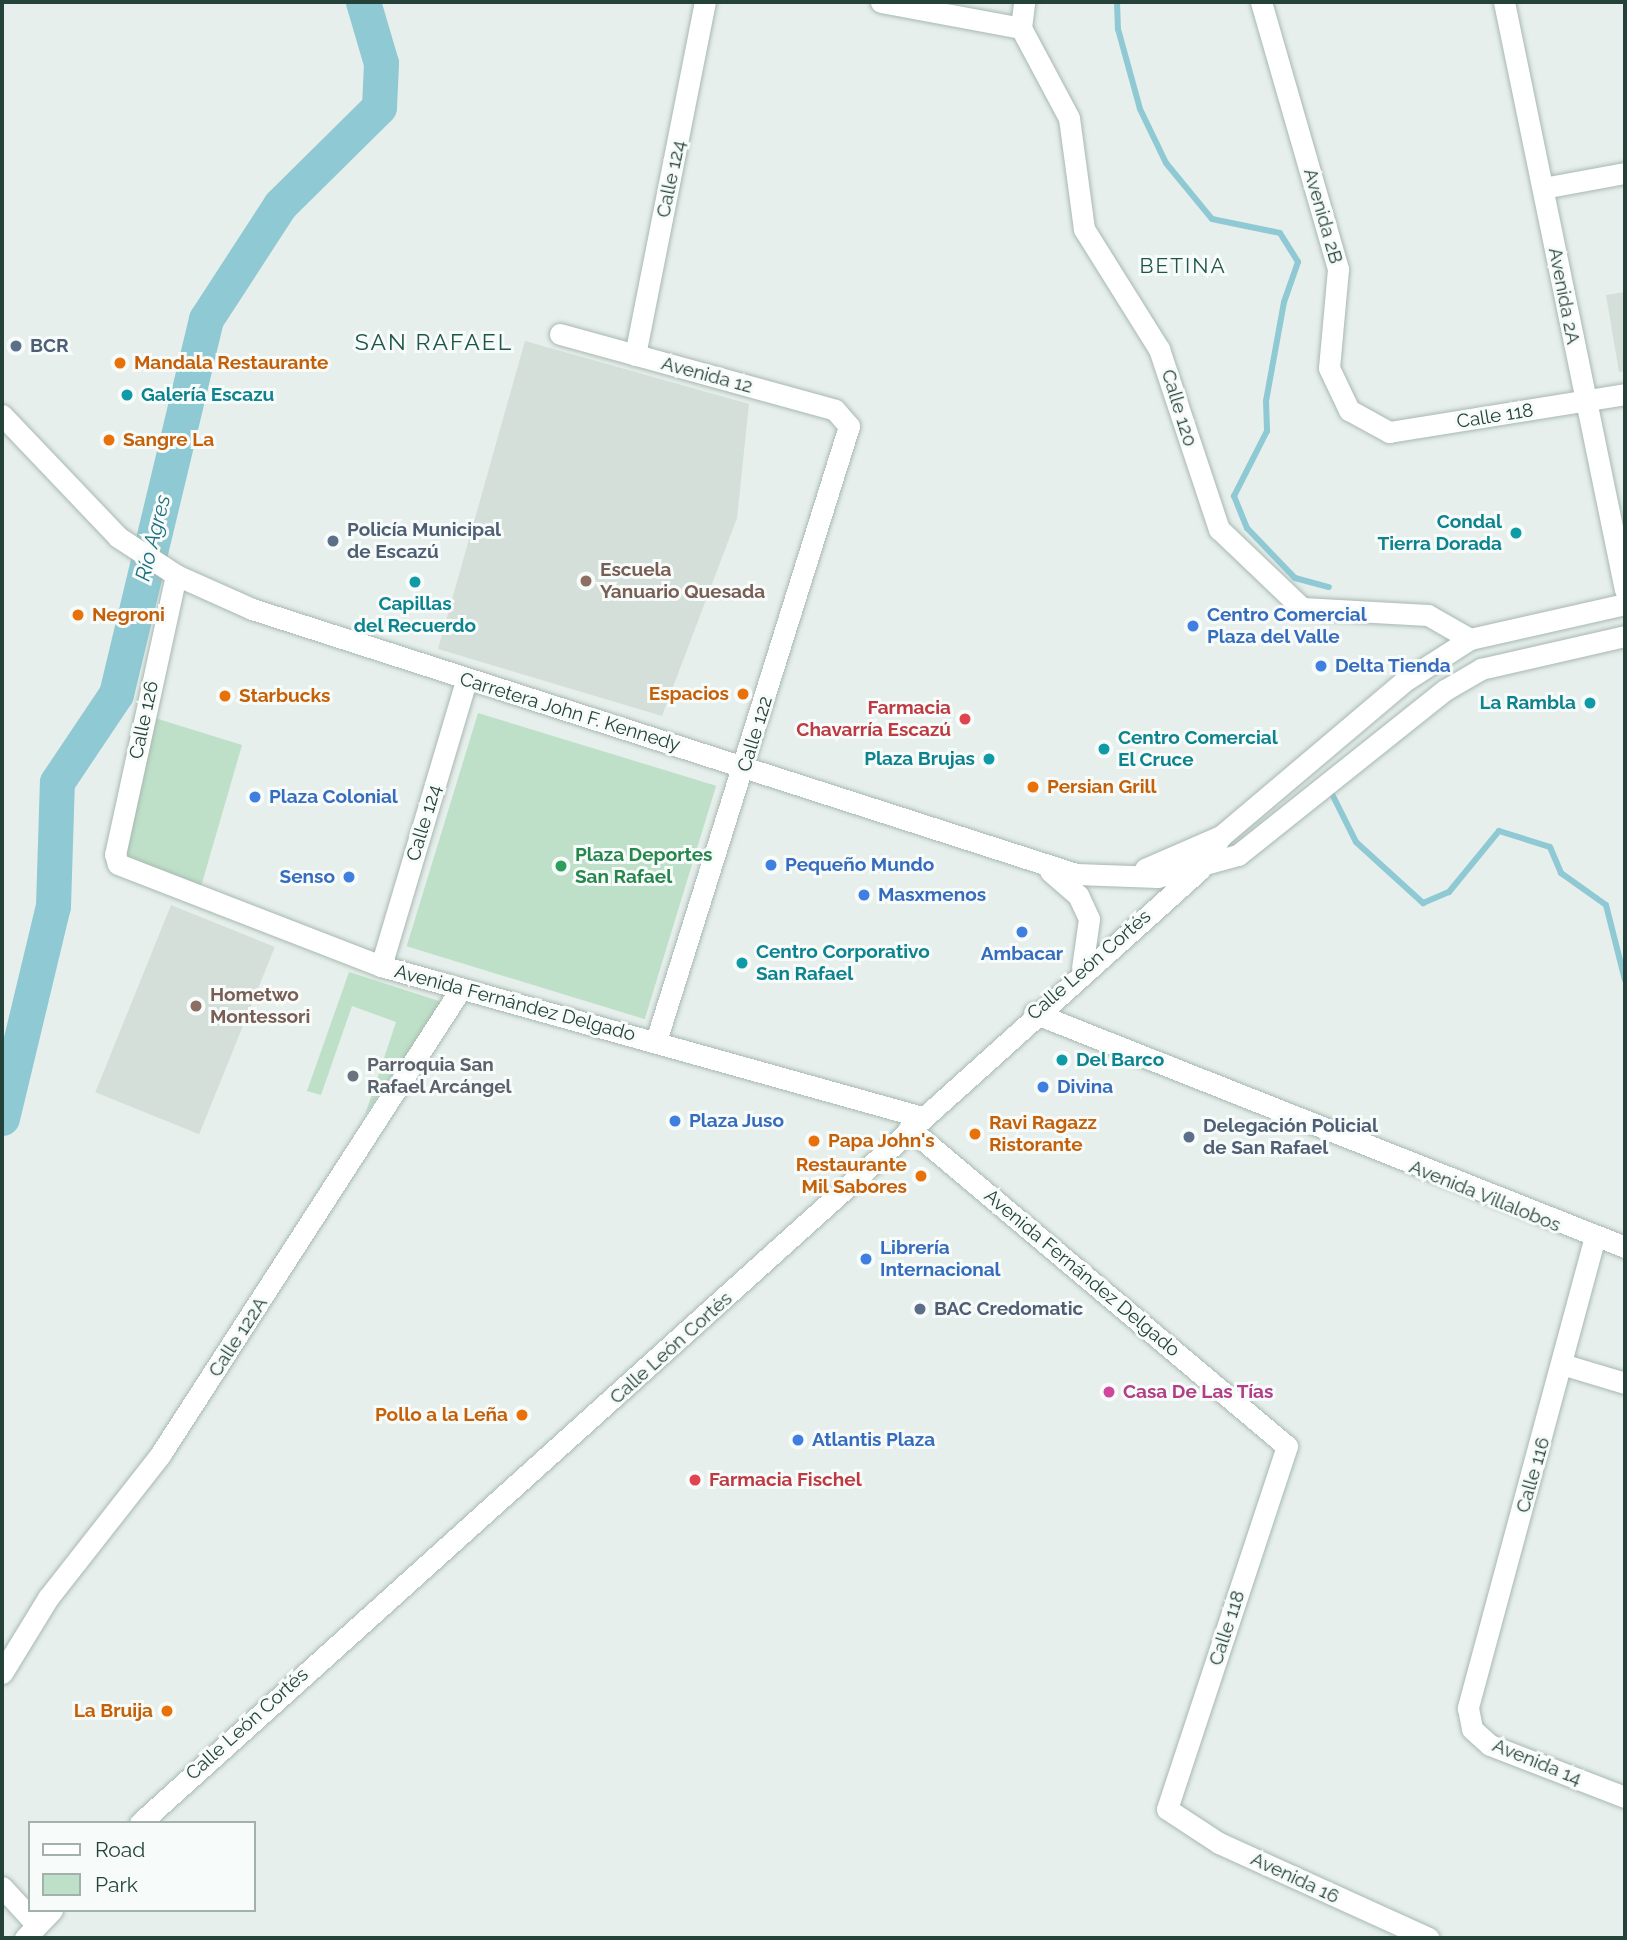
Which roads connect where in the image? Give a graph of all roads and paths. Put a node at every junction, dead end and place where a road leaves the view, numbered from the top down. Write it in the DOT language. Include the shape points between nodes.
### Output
graph roads {
  1 [pos="705,2"];
  2 [pos="881,2"];
  3 [pos="1024,2"];
  4 [pos="1261,2"];
  5 [pos="1504,2"];
  6 [pos="1021,28"];
  7 [pos="1625,173"];
  8 [pos="1543,188"];
  9 [pos="560,334"];
  10 [pos="635,355"];
  11 [pos="1625,394"];
  12 [pos="1584,402"];
  13 [pos="2,415"];
  14 [pos="1365,424"];
  15 [pos="849,426"];
  16 [pos="167,569"];
  17 [pos="1625,590"];
  18 [pos="1625,604"];
  19 [pos="1625,636"];
  20 [pos="1470,639"];
  21 [pos="467,680"];
  22 [pos="746,767"];
  23 [pos="1221,835"];
  24 [pos="118,864"];
  25 [pos="1035,864"];
  26 [pos="1199,870"];
  27 [pos="1117,878"];
  28 [pos="381,966"];
  29 [pos="1081,971"];
  30 [pos="460,990"];
  31 [pos="1034,1013"];
  32 [pos="656,1041"];
  33 [pos="915,1122"];
  34 [pos="1594,1240"];
  35 [pos="1625,1247"];
  36 [pos="1565,1365"];
  37 [pos="1625,1383"];
  38 [pos="1287,1446"];
  39 [pos="2,1673"];
  40 [pos="1468,1708"];
  41 [pos="1625,1797"];
  42 [pos="1167,1809"];
  43 [pos="142,1821"];
  44 [pos="2,1887"];
  45 [pos="38,1925"];
  46 [pos="1428,1938"];
  1 -- 10 [label="street, Calle 124"];
  2 -- 6 [label="street"];
  3 -- 6 [label="street"];
  4 -- 14 [label="street, Avenida 2B" via="1338,269 1329,368 1340,400"];
  5 -- 8 [label="street, Avenida 2A"];
  6 -- 20 [label="street, Calle 120" via="1069,118 1084,229 1164,359 1219,529 1302,608 1428,615"];
  7 -- 8 [label="street"];
  8 -- 12 [label="street, Avenida 2A"];
  9 -- 10 [label="street, Avenida 12"];
  10 -- 15 [label="street, Avenida 12" via="835,410"];
  11 -- 12 [label="street, Calle 118"];
  12 -- 14 [label="street, Calle 118" via="1389,432"];
  12 -- 17 [label="street, Avenida 2A"];
  13 -- 16 [label="street, Carretera John F. Kennedy" via="118,537"];
  15 -- 22 [label="street, Calle 122"];
  16 -- 21 [label="street, Carretera John F. Kennedy" via="264,614"];
  16 -- 24 [label="street, Calle 126"];
  18 -- 20 [label="street, Calle León Cortés"];
  19 -- 26 [label="street, Calle León Cortés" via="1481,668 1238,855"];
  20 -- 23 [label="street, Calle León Cortés" via="1404,682"];
  21 -- 22 [label="street, Carretera John F. Kennedy"];
  21 -- 28 [label="street, Calle 124"];
  22 -- 25 [label="street, Carretera John F. Kennedy"];
  22 -- 32 [label="street, Calle 122"];
  23 -- 26 [label="street, Calle León Cortés"];
  23 -- 27 [label="street"];
  24 -- 28 [label="street, Avenida Fernández Delgado"];
  25 -- 27 [label="street, Carretera John F. Kennedy"];
  25 -- 29 [label="street" via="1078,895 1089,919 1090,946"];
  26 -- 27 [label="street, Carretera John F. Kennedy"];
  26 -- 29 [label="street, Calle León Cortés"];
  28 -- 30 [label="street, Avenida Fernández Delgado"];
  29 -- 31 [label="street, Calle León Cortés"];
  30 -- 32 [label="street, Avenida Fernández Delgado"];
  30 -- 39 [label="street, Calle 122A" via="160,1455 48,1598"];
  31 -- 33 [label="street, Calle León Cortés"];
  31 -- 34 [label="street, Avenida Villalobos"];
  32 -- 33 [label="street, Avenida Fernández Delgado"];
  33 -- 38 [label="street, Avenida Fernández Delgado"];
  33 -- 43 [label="street, Calle León Cortés"];
  34 -- 35 [label="street, Avenida Villalobos"];
  34 -- 36 [label="street, Calle 116"];
  36 -- 37 [label="street"];
  36 -- 40 [label="street, Calle 116"];
  38 -- 42 [label="street, Calle 118"];
  40 -- 41 [label="street, Avenida 14" via="1472,1729 1490,1745"];
  42 -- 46 [label="street, Avenida 16" via="1219,1843"];
  44 -- 45 [label="street"];
}
